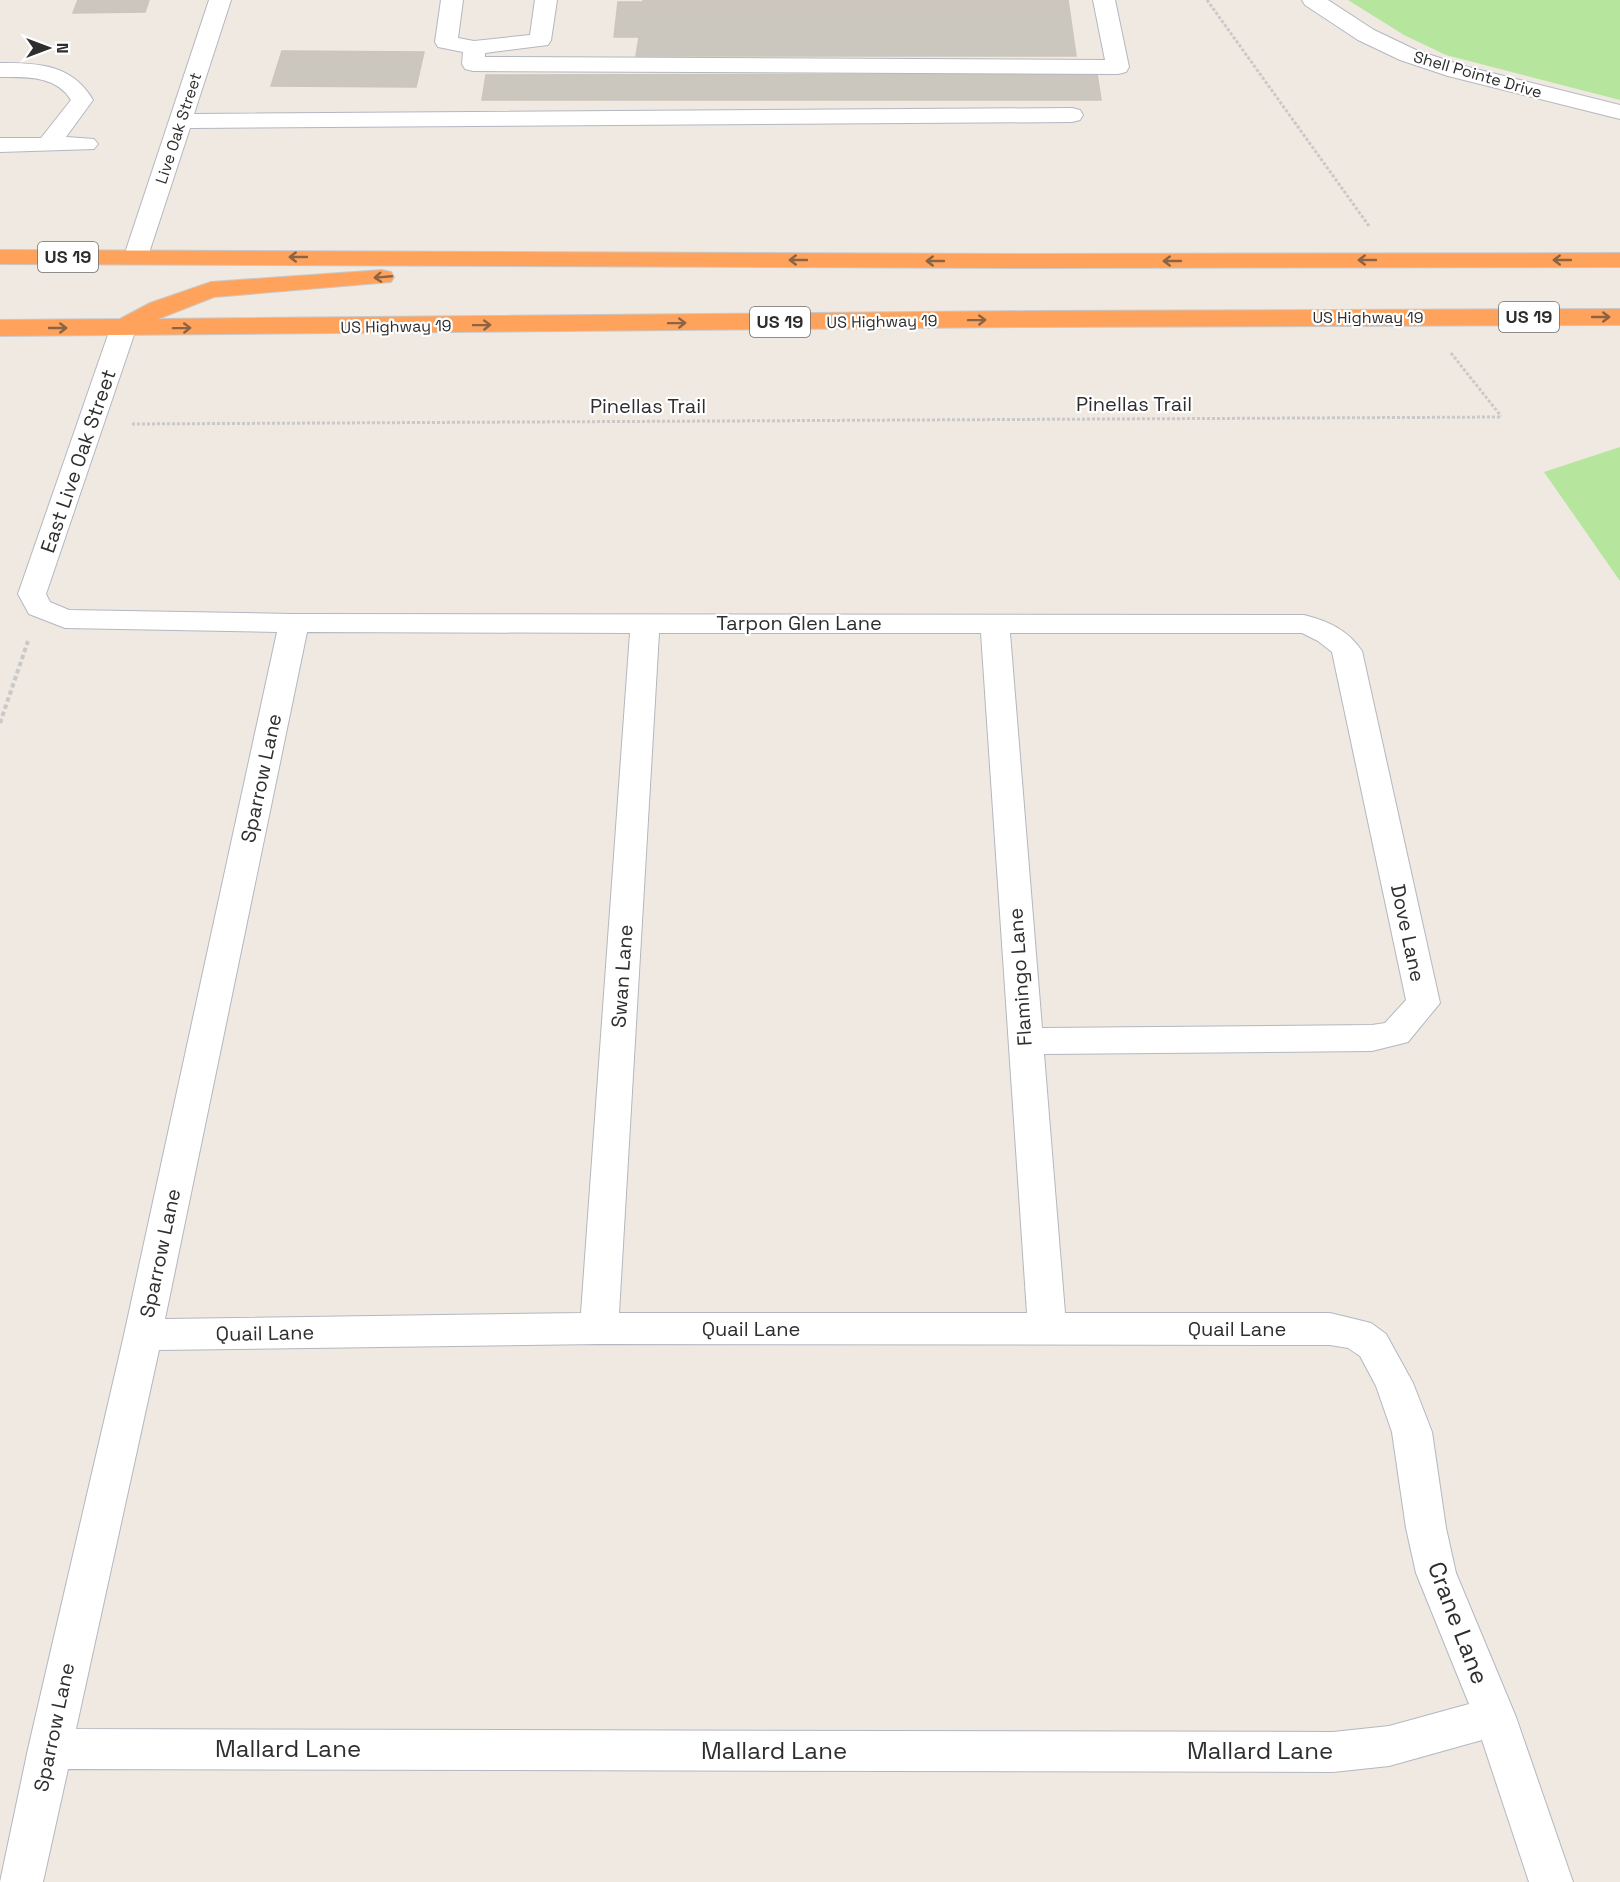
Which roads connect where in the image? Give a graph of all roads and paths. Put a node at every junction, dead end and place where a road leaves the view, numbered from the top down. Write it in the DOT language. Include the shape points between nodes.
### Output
graph roads {
  1 [pos="220,0"];
  2 [pos="452,0"];
  3 [pos="546,0"];
  4 [pos="1104,0"];
  5 [pos="1207,0"];
  6 [pos="1313,0"];
  7 [pos="474,48"];
  8 [pos="0,70"];
  9 [pos="1620,112"];
  10 [pos="1072,115"];
  11 [pos="180,121"];
  12 [pos="86,144"];
  13 [pos="0,145"];
  14 [pos="47,145"];
  15 [pos="1373,232"];
  16 [pos="136,256"];
  17 [pos="0,257"];
  18 [pos="608,259"];
  19 [pos="1620,260"];
  20 [pos="1620,316"];
  21 [pos="0,328"];
  22 [pos="123,328"];
  23 [pos="1451,353"];
  24 [pos="130,424"];
  25 [pos="65,620"];
  26 [pos="294,623"];
  27 [pos="645,623"];
  28 [pos="994,623"];
  29 [pos="1304,624"];
  30 [pos="0,723"];
  31 [pos="1024,1041"];
  32 [pos="598,1328"];
  33 [pos="1047,1330"];
  34 [pos="1358,1334"];
  35 [pos="143,1335"];
  36 [pos="1495,1717"];
  37 [pos="49,1749"];
  38 [pos="21,1882"];
  39 [pos="1551,1882"];
  1 -- 11 [label="street, Live Oak Street"];
  2 -- 7 [label="street" via="446,42"];
  3 -- 7 [label="street" via="540,40"];
  4 -- 7 [label="street" via="1118,68 473,64"];
  5 -- 15 [label="path"];
  6 -- 9 [label="street, Shell Pointe Drive" via="1408,56"];
  8 -- 14 [label="street" via="32,70 66,80 78,90 82,100"];
  10 -- 11 [label="street"];
  11 -- 16 [label="street, Live Oak Street"];
  12 -- 14 [label="street"];
  13 -- 14 [label="street"];
  16 -- 17 [label="highway, US 19"];
  18 -- 16 [label="highway, US 19, one-way"];
  19 -- 18 [label="highway, US 19, one-way"];
  18 -- 22 [label="highway, one-way" via="212,290 159,308"];
  22 -- 20 [label="highway, US Highway 19 / US 19, one-way"];
  21 -- 22 [label="highway, US Highway 19 / US 19, one-way"];
  22 -- 25 [label="street, East Live Oak Street" via="32,594 39,608"];
  23 -- 24 [label="path, Pinellas Trail" via="1501,417"];
  25 -- 26 [label="street, Tarpon Glen Lane"];
  25 -- 30 [label="path" via="27,641"];
  26 -- 27 [label="street, Tarpon Glen Lane"];
  26 -- 35 [label="street, Sparrow Lane"];
  27 -- 28 [label="street, Tarpon Glen Lane"];
  27 -- 32 [label="street, Swan Lane"];
  28 -- 29 [label="street, Tarpon Glen Lane"];
  28 -- 31 [label="street, Flamingo Lane"];
  29 -- 31 [label="street, Dove Lane" via="1324,630 1347,651 1423,1003 1396,1033 1372,1038"];
  31 -- 33 [label="street, Flamingo Lane"];
  32 -- 33 [label="street, Quail Lane"];
  32 -- 35 [label="street, Quail Lane"];
  33 -- 34 [label="street, Quail Lane" via="1330,1329"];
  34 -- 36 [label="street, Crane Lane" via="1373,1345 1405,1409 1436,1573"];
  35 -- 37 [label="street, Sparrow Lane"];
  36 -- 37 [label="street, Mallard Lane" via="1389,1746 1333,1752"];
  36 -- 39 [label="street, Crane Lane"];
  37 -- 38 [label="street, Sparrow Lane"];
}
